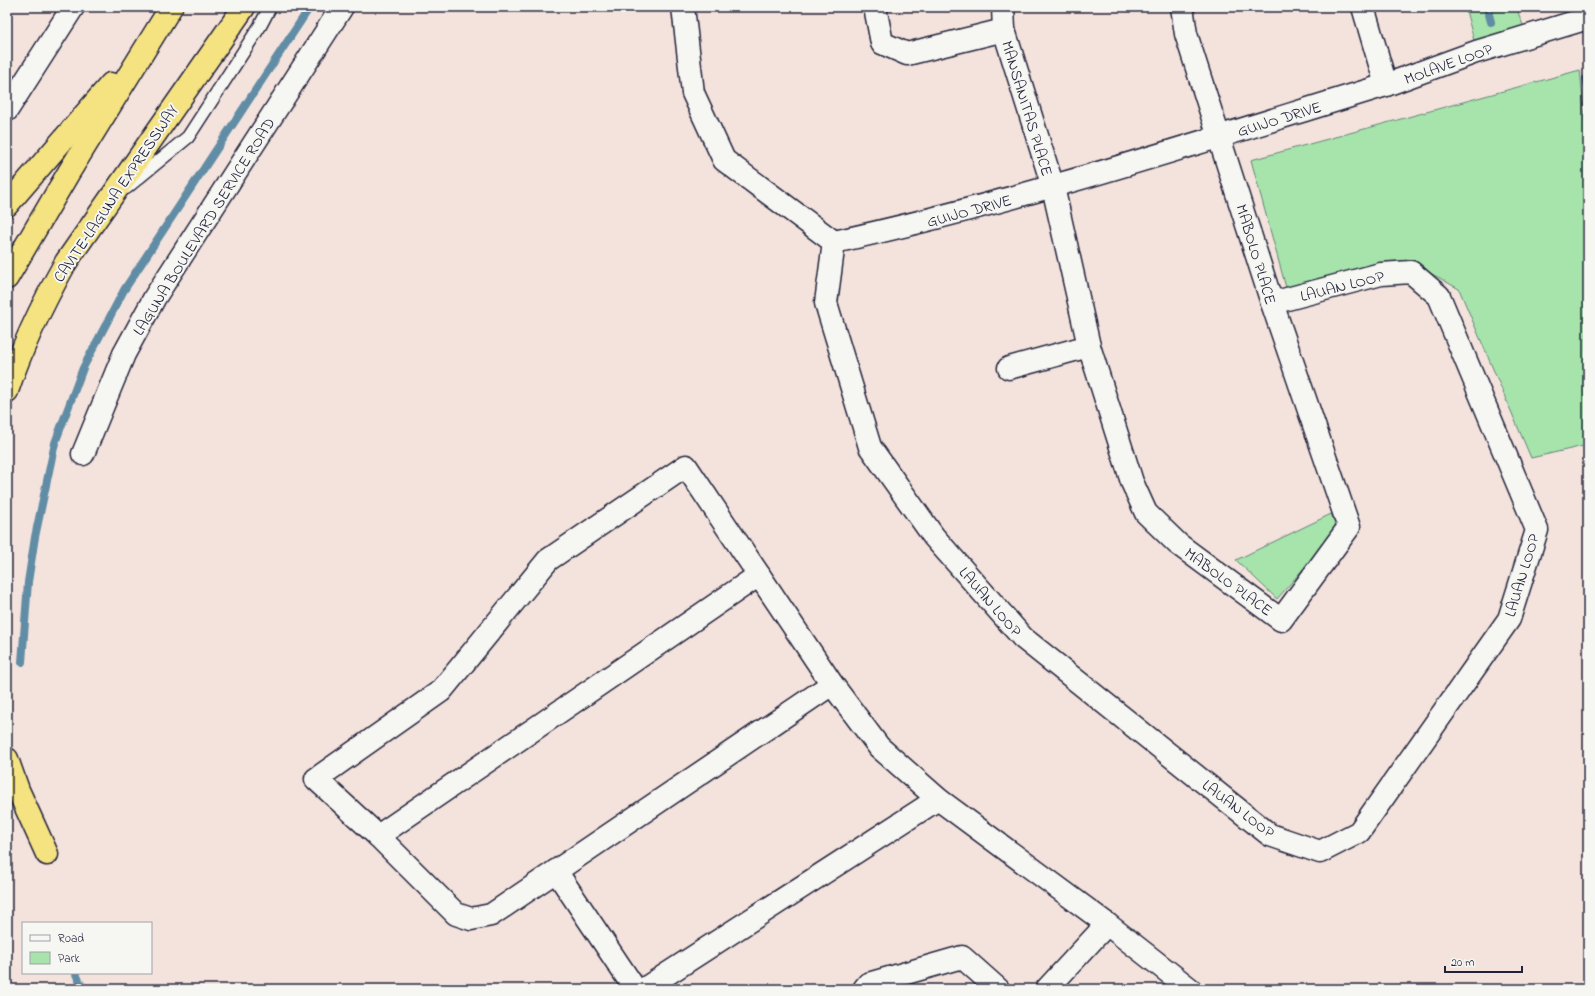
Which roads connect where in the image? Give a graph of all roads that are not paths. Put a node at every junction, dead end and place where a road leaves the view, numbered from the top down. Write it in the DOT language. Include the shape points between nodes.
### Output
graph roads {
  1 [pos="73,7"];
  2 [pos="171,7"];
  3 [pos="244,7"];
  4 [pos="270,7"];
  5 [pos="342,7"];
  6 [pos="683,7"];
  7 [pos="875,7"];
  8 [pos="1002,7"];
  9 [pos="1182,7"];
  10 [pos="1364,7"];
  11 [pos="1588,18"];
  12 [pos="1004,30"];
  13 [pos="152,36"];
  14 [pos="1386,85"];
  15 [pos="7,110"];
  16 [pos="1220,136"];
  17 [pos="1053,187"];
  18 [pos="109,201"];
  19 [pos="7,205"];
  20 [pos="834,242"];
  21 [pos="7,278"];
  22 [pos="1272,303"];
  23 [pos="1089,346"];
  24 [pos="1009,368"];
  25 [pos="7,391"];
  26 [pos="83,454"];
  27 [pos="759,575"];
  28 [pos="832,684"];
  29 [pos="7,759"];
  30 [pos="938,799"];
  31 [pos="378,836"];
  32 [pos="47,854"];
  33 [pos="556,871"];
  34 [pos="1107,924"];
  35 [pos="635,989"];
  36 [pos="644,989"];
  37 [pos="864,989"];
  38 [pos="998,989"];
  39 [pos="1047,989"];
  40 [pos="1190,989"];
  1 -- 15 [label="street"];
  2 -- 13 [label="highway"];
  3 -- 18 [label="highway, CAVITE–LAGUNA EXPRESSWAY"];
  4 -- 18 [label="lane" via="188,137"];
  5 -- 26 [label="street, LAGUNA BOULEVARD SERVICE ROAD" via="145,314 124,354"];
  6 -- 20 [label="street" via="693,93 724,160"];
  7 -- 12 [label="street, MANSANITAS PLACE" via="882,43 907,54"];
  8 -- 12 [label="street, MANSANITAS PLACE"];
  9 -- 16 [label="street" via="1186,34"];
  10 -- 14 [label="street, MOLAVE LOOP"];
  11 -- 14 [label="street, MOLAVE LOOP" via="1476,52"];
  12 -- 17 [label="street, MANSANITAS PLACE"];
  13 -- 19 [label="highway"];
  13 -- 21 [label="highway"];
  14 -- 16 [label="street, GUIJO DRIVE"];
  16 -- 17 [label="street, GUIJO DRIVE"];
  16 -- 22 [label="street, MABOLO PLACE"];
  17 -- 20 [label="street, GUIJO DRIVE" via="924,222"];
  17 -- 23 [label="street, MABOLO PLACE"];
  18 -- 25 [label="highway, CAVITE–LAGUNA EXPRESSWAY" via="66,262 48,294"];
  20 -- 22 [label="street, LAUAN LOOP" via="826,303 870,447 934,537 1023,638 1270,835 1320,852 1359,832 1509,619 1537,530 1439,296 1411,272 1381,274"];
  22 -- 23 [label="street, MABOLO PLACE" via="1349,527 1281,620 1178,544 1146,513 1132,482"];
  23 -- 24 [label="street"];
  27 -- 28 [label="street"];
  27 -- 31 [label="street"];
  27 -- 31 [label="street" via="686,466 548,560 441,691 316,779"];
  28 -- 30 [label="street" via="879,747"];
  28 -- 33 [label="street"];
  29 -- 32 [label="highway"];
  30 -- 34 [label="street"];
  30 -- 36 [label="street"];
  31 -- 33 [label="street" via="456,914 470,919 491,915"];
  33 -- 35 [label="street"];
  34 -- 39 [label="street"];
  34 -- 40 [label="street"];
  37 -- 38 [label="street" via="868,984 962,958"];
}
